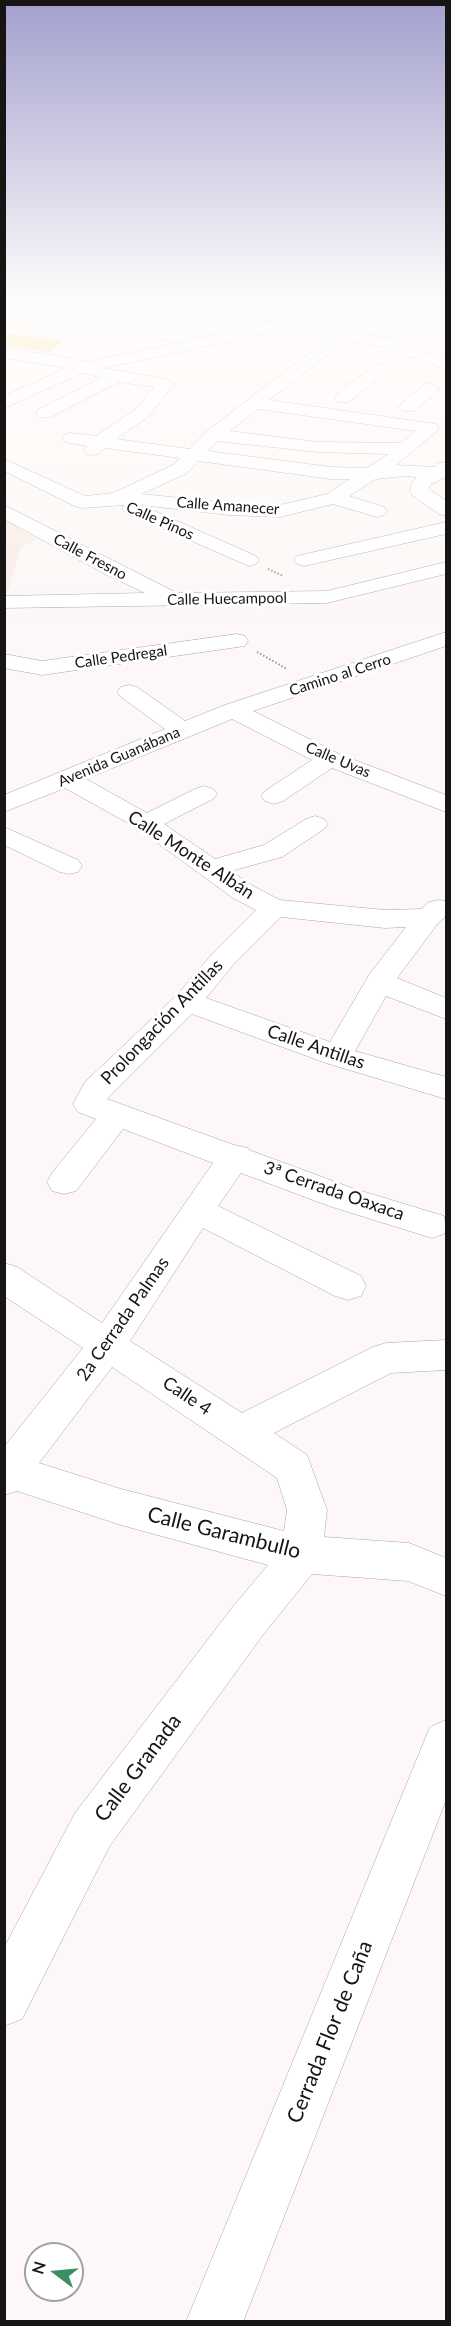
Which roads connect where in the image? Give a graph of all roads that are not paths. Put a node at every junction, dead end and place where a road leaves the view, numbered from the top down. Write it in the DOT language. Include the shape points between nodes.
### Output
graph roads {
  1 [pos="58,407"];
  2 [pos="147,407"];
  3 [pos="249,407"];
  4 [pos="293,407"];
  5 [pos="405,407"];
  6 [pos="408,407"];
  7 [pos="45,413"];
  8 [pos="430,419"];
  9 [pos="213,435"];
  10 [pos="70,438"];
  11 [pos="101,441"];
  12 [pos="407,449"];
  13 [pos="88,456"];
  14 [pos="193,456"];
  15 [pos="4,464"];
  16 [pos="443,468"];
  17 [pos="372,474"];
  18 [pos="43,483"];
  19 [pos="246,489"];
  20 [pos="4,496"];
  21 [pos="334,498"];
  22 [pos="111,499"];
  23 [pos="229,509"];
  24 [pos="447,510"];
  25 [pos="4,511"];
  26 [pos="377,512"];
  27 [pos="447,528"];
  28 [pos="249,560"];
  29 [pos="304,560"];
  30 [pos="443,572"];
  31 [pos="177,601"];
  32 [pos="4,602"];
  33 [pos="447,639"];
  34 [pos="237,641"];
  35 [pos="4,661"];
  36 [pos="129,692"];
  37 [pos="233,710"];
  38 [pos="182,730"];
  39 [pos="330,759"];
  40 [pos="68,779"];
  41 [pos="204,794"];
  42 [pos="274,796"];
  43 [pos="4,804"];
  44 [pos="447,804"];
  45 [pos="147,823"];
  46 [pos="315,824"];
  47 [pos="4,835"];
  48 [pos="69,866"];
  49 [pos="210,870"];
  50 [pos="274,908"];
  51 [pos="437,910"];
  52 [pos="379,982"];
  53 [pos="187,1002"];
  54 [pos="447,1009"];
  55 [pos="337,1056"];
  56 [pos="447,1088"];
  57 [pos="116,1115"];
  58 [pos="236,1156"];
  59 [pos="64,1182"];
  60 [pos="197,1210"];
  61 [pos="432,1225"];
  62 [pos="4,1277"];
  63 [pos="348,1286"];
  64 [pos="108,1344"];
  65 [pos="447,1355"];
  66 [pos="240,1432"];
  67 [pos="6,1473"];
  68 [pos="302,1554"];
  69 [pos="428,1558"];
  70 [pos="447,1577"];
  71 [pos="447,1743"];
  72 [pos="4,2001"];
  73 [pos="214,2322"];
  1 -- 7 [label="street"];
  2 -- 11 [label="street"];
  3 -- 9 [label="street"];
  4 -- 8 [label="street"];
  5 -- 6 [label="street"];
  6 -- 8 [label="street"];
  8 -- 12 [label="street, Calle Amanecer"];
  9 -- 12 [label="street" via="317,447"];
  9 -- 14 [label="street"];
  10 -- 11 [label="street"];
  11 -- 13 [label="street"];
  11 -- 14 [label="street"];
  12 -- 17 [label="street, Calle Amanecer"];
  14 -- 17 [label="street" via="331,473"];
  14 -- 22 [label="street" via="180,469"];
  15 -- 18 [label="street, Calle Pinos"];
  16 -- 17 [label="street"];
  16 -- 24 [label="street" via="421,482 419,491"];
  17 -- 21 [label="street, Calle Amanecer"];
  18 -- 20 [label="street"];
  18 -- 22 [label="street, Calle Pinos" via="82,502"];
  19 -- 23 [label="street"];
  21 -- 23 [label="street, Calle Amanecer" via="280,511"];
  21 -- 26 [label="street"];
  22 -- 23 [label="street, Calle Amanecer"];
  22 -- 28 [label="street, Calle Pinos"];
  25 -- 31 [label="street, Calle Fresno"];
  27 -- 29 [label="street"];
  30 -- 31 [label="street, Calle Huecampool" via="327,597"];
  31 -- 32 [label="street, Calle Huecampool"];
  33 -- 37 [label="street, Camino al Cerro"];
  34 -- 35 [label="street, Calle Pedregal" via="42,668"];
  36 -- 38 [label="street"];
  37 -- 38 [label="street, Avenida Guanábana"];
  37 -- 39 [label="street, Calle Uvas"];
  38 -- 40 [label="street, Avenida Guanábana"];
  39 -- 42 [label="street"];
  39 -- 44 [label="street, Calle Uvas"];
  40 -- 43 [label="street, Avenida Guanábana"];
  40 -- 45 [label="street, Calle Monte Albán"];
  41 -- 45 [label="street"];
  45 -- 49 [label="street, Calle Monte Albán"];
  46 -- 49 [label="street" via="273,851"];
  47 -- 48 [label="street"];
  49 -- 50 [label="street, Calle Monte Albán"];
  50 -- 51 [label="street, Calle Monte Albán" via="385,919"];
  50 -- 53 [label="street, Prolongación Antillas"];
  51 -- 52 [label="street"];
  52 -- 54 [label="street"];
  52 -- 55 [label="street"];
  53 -- 55 [label="street, Calle Antillas"];
  53 -- 57 [label="street, Prolongación Antillas" via="96,1090 89,1104"];
  55 -- 56 [label="street, Calle Antillas"];
  57 -- 58 [label="street, Prolongación Antillas"];
  57 -- 59 [label="street"];
  58 -- 60 [label="street, 2a Cerrada Palmas"];
  58 -- 61 [label="street, 3ª Cerrada Oaxaca" via="341,1197"];
  60 -- 63 [label="street"];
  60 -- 64 [label="street, 2a Cerrada Palmas"];
  62 -- 64 [label="street, Calle 4"];
  64 -- 66 [label="street, Calle 4"];
  64 -- 67 [label="street, 2a Cerrada Palmas"];
  65 -- 66 [label="street" via="386,1358"];
  66 -- 68 [label="street, Calle 4" via="293,1467 307,1510"];
  67 -- 68 [label="street, Calle Garambullo"];
  68 -- 69 [label="street, Calle Garambullo"];
  68 -- 72 [label="street, Calle Granada" via="92,1830"];
  69 -- 70 [label="street, Calle Garambullo"];
  71 -- 73 [label="street, Cerrada Flor de Caña"];
}
